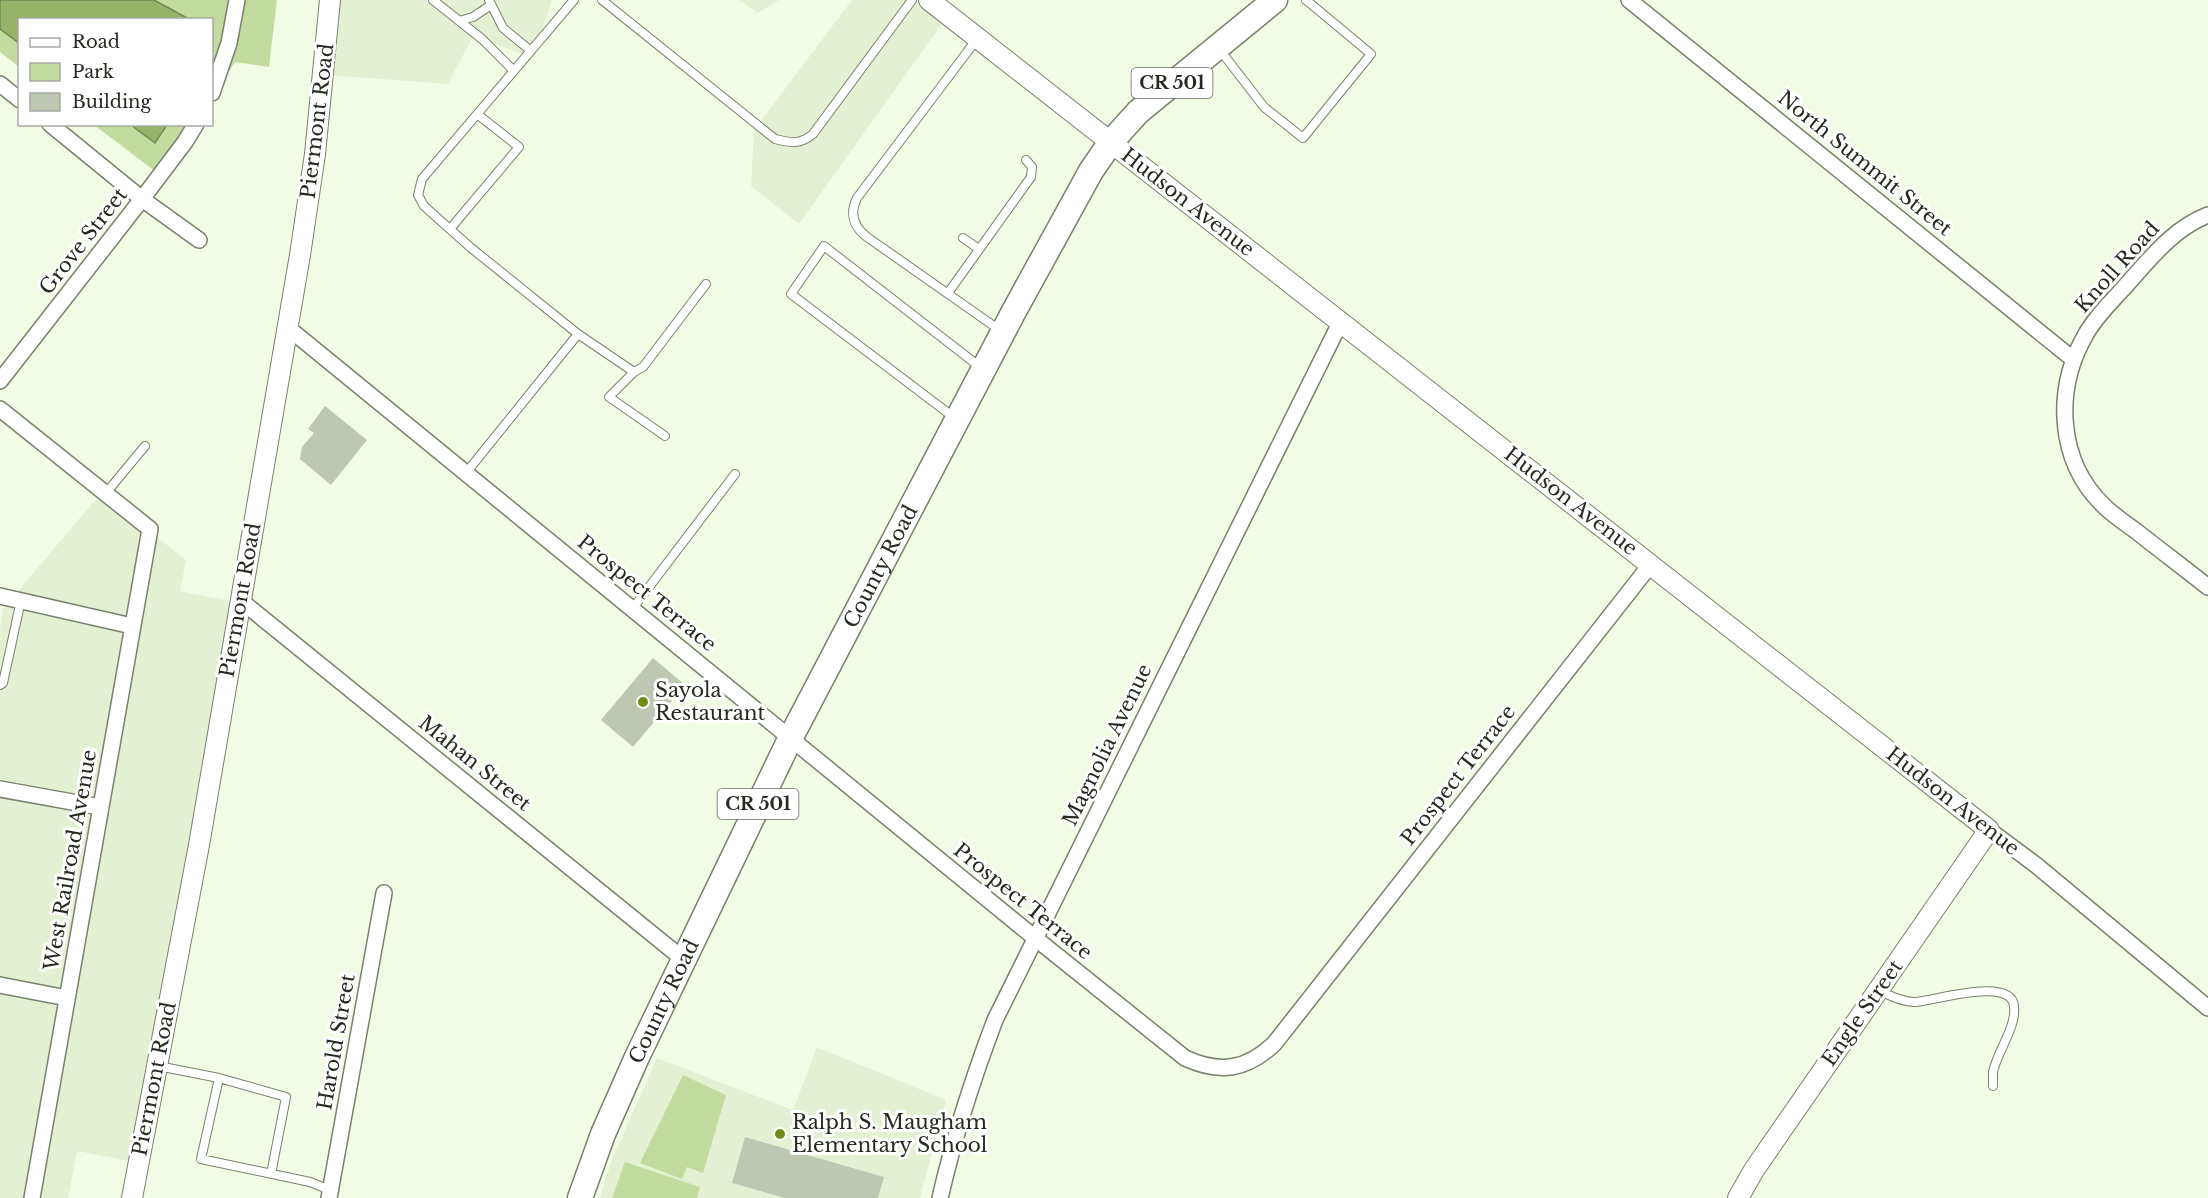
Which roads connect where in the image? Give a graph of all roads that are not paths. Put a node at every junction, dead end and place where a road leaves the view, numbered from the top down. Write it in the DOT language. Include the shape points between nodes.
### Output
graph roads {
  1 [pos="237,0"];
  2 [pos="330,0"];
  3 [pos="433,0"];
  4 [pos="574,0"];
  5 [pos="602,0"];
  6 [pos="912,0"];
  7 [pos="929,0"];
  8 [pos="1305,0"];
  9 [pos="1629,0"];
  10 [pos="490,2"];
  11 [pos="1263,6"];
  12 [pos="459,21"];
  13 [pos="978,38"];
  14 [pos="1217,47"];
  15 [pos="531,51"];
  16 [pos="514,71"];
  17 [pos="0,84"];
  18 [pos="213,90"];
  19 [pos="18,98"];
  20 [pos="477,114"];
  21 [pos="52,126"];
  22 [pos="195,126"];
  23 [pos="1111,142"];
  24 [pos="1026,160"];
  25 [pos="142,199"];
  26 [pos="2208,215"];
  27 [pos="450,229"];
  28 [pos="963,238"];
  29 [pos="199,240"];
  30 [pos="979,249"];
  31 [pos="706,284"];
  32 [pos="948,293"];
  33 [pos="1341,321"];
  34 [pos="287,327"];
  35 [pos="1003,332"];
  36 [pos="578,334"];
  37 [pos="2074,360"];
  38 [pos="983,370"];
  39 [pos="634,372"];
  40 [pos="0,381"];
  41 [pos="0,409"];
  42 [pos="957,420"];
  43 [pos="665,436"];
  44 [pos="146,447"];
  45 [pos="466,472"];
  46 [pos="735,474"];
  47 [pos="106,494"];
  48 [pos="1651,564"];
  49 [pos="2208,587"];
  50 [pos="0,596"];
  51 [pos="21,600"];
  52 [pos="240,600"];
  53 [pos="633,608"];
  54 [pos="132,626"];
  55 [pos="0,685"];
  56 [pos="791,737"];
  57 [pos="0,789"];
  58 [pos="100,807"];
  59 [pos="1989,830"];
  60 [pos="384,893"];
  61 [pos="1035,938"];
  62 [pos="683,959"];
  63 [pos="0,985"];
  64 [pos="1878,990"];
  65 [pos="67,998"];
  66 [pos="2208,1008"];
  67 [pos="157,1066"];
  68 [pos="219,1078"];
  69 [pos="1993,1086"];
  70 [pos="271,1174"];
  71 [pos="329,1194"];
  72 [pos="32,1198"];
  73 [pos="132,1198"];
  74 [pos="580,1198"];
  75 [pos="940,1198"];
  76 [pos="1738,1198"];
  1 -- 18 [label="street" via="229,43"];
  2 -- 34 [label="street, Piermont Road" via="315,154"];
  3 -- 12 [label="lane"];
  4 -- 15 [label="lane"];
  5 -- 6 [label="lane" via="775,139 794,143 813,134"];
  7 -- 13 [label="street, Hudson Avenue"];
  8 -- 14 [label="lane" via="1371,54 1303,138 1264,107"];
  9 -- 37 [label="street, North Summit Street"];
  10 -- 12 [label="lane" via="473,17"];
  10 -- 15 [label="lane" via="502,27"];
  11 -- 14 [label="main road, County Road / CR 501"];
  12 -- 16 [label="lane"];
  13 -- 23 [label="street, Hudson Avenue"];
  13 -- 32 [label="lane" via="853,205 858,230"];
  14 -- 23 [label="main road, County Road / CR 501" via="1138,112"];
  15 -- 16 [label="lane"];
  16 -- 20 [label="lane"];
  17 -- 19 [label="street"];
  20 -- 27 [label="lane" via="422,179 417,195"];
  20 -- 27 [label="lane" via="519,147"];
  21 -- 25 [label="street"];
  22 -- 25 [label="street, Grove Street"];
  23 -- 33 [label="street, Hudson Avenue"];
  23 -- 35 [label="main road, County Road / CR 501" via="1091,171"];
  24 -- 30 [label="lane" via="1032,167 1031,177"];
  25 -- 29 [label="street"];
  25 -- 40 [label="street, Grove Street"];
  26 -- 37 [label="street, Knoll Road" via="2176,232 2098,315"];
  27 -- 36 [label="lane"];
  28 -- 30 [label="lane"];
  30 -- 32 [label="lane"];
  31 -- 39 [label="lane" via="643,366"];
  32 -- 35 [label="lane"];
  33 -- 48 [label="street, Hudson Avenue"];
  33 -- 61 [label="street, Magnolia Avenue"];
  34 -- 45 [label="street, Prospect Terrace"];
  34 -- 52 [label="street, Piermont Road"];
  35 -- 38 [label="main road, County Road / CR 501"];
  36 -- 39 [label="lane"];
  36 -- 45 [label="lane"];
  37 -- 49 [label="street, Knoll Road" via="2066,391 2066,438 2086,486 2104,506"];
  38 -- 42 [label="main road, County Road / CR 501"];
  38 -- 42 [label="lane" via="824,246 791,294"];
  39 -- 43 [label="lane" via="609,397"];
  41 -- 47 [label="street"];
  42 -- 56 [label="main road, County Road / CR 501"];
  44 -- 47 [label="lane"];
  45 -- 53 [label="street, Prospect Terrace"];
  46 -- 53 [label="lane"];
  47 -- 54 [label="street, West Railroad Avenue" via="150,529"];
  48 -- 59 [label="street, Hudson Avenue"];
  48 -- 61 [label="street, Prospect Terrace" via="1262,1055 1232,1068 1200,1065 1185,1058"];
  50 -- 51 [label="street"];
  51 -- 54 [label="street"];
  51 -- 55 [label="lane"];
  52 -- 62 [label="street, Mahan Street"];
  52 -- 67 [label="street, Piermont Road"];
  53 -- 56 [label="street, Prospect Terrace"];
  54 -- 58 [label="street, West Railroad Avenue"];
  56 -- 61 [label="street, Prospect Terrace"];
  56 -- 62 [label="main road, County Road / CR 501"];
  57 -- 58 [label="street"];
  58 -- 65 [label="street, West Railroad Avenue"];
  59 -- 64 [label="street, Engle Street"];
  59 -- 66 [label="street, Hudson Avenue"];
  60 -- 71 [label="street, Harold Street"];
  61 -- 75 [label="street, Magnolia Avenue" via="995,1020 974,1076"];
  62 -- 74 [label="main road, County Road / CR 501" via="603,1134"];
  63 -- 65 [label="street"];
  64 -- 69 [label="lane" via="1912,1002 1990,991 2012,998 2012,1022 1993,1073"];
  64 -- 76 [label="street, Engle Street"];
  65 -- 72 [label="street, West Railroad Avenue"];
  67 -- 68 [label="lane"];
  67 -- 73 [label="street, Piermont Road"];
  68 -- 70 [label="lane" via="286,1096"];
  68 -- 70 [label="lane" via="201,1159"];
  70 -- 71 [label="lane" via="310,1182"];
}
